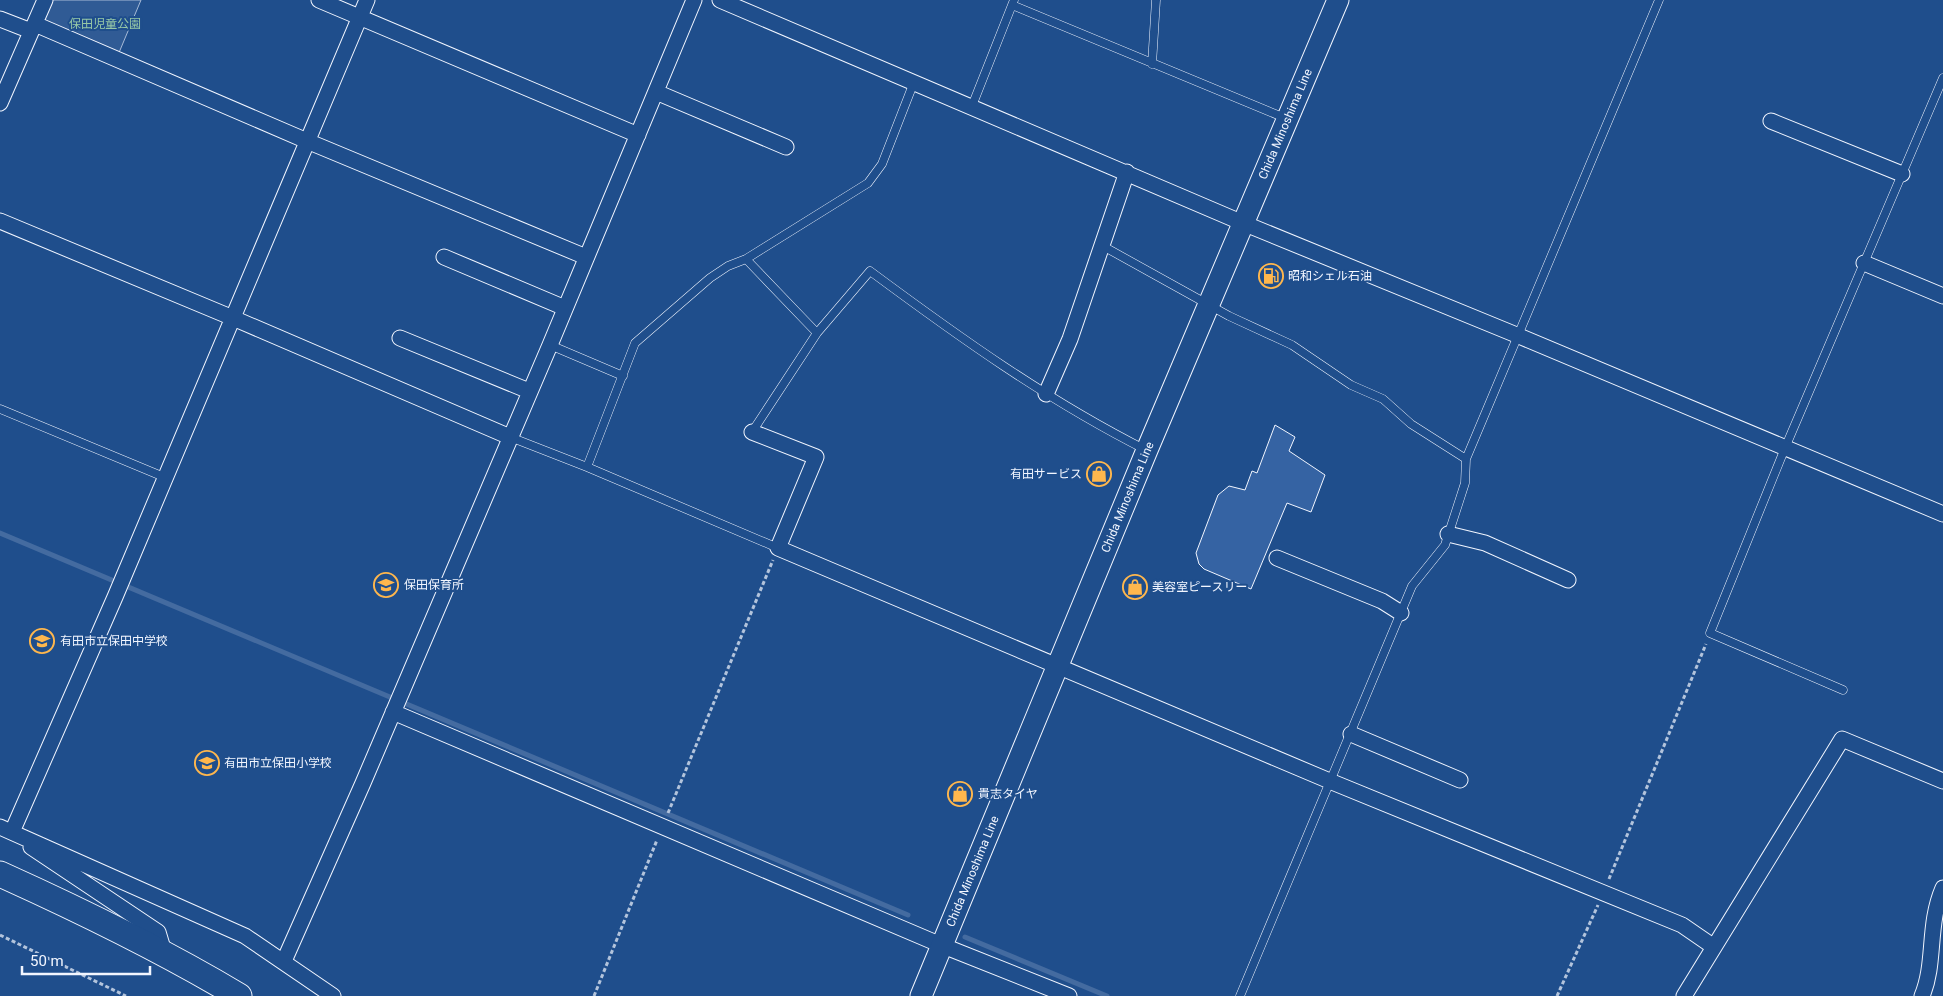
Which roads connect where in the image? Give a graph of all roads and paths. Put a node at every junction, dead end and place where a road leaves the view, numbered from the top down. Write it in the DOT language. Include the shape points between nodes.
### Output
graph roads {
  1 [pos="45,0"];
  2 [pos="319,0"];
  3 [pos="367,0"];
  4 [pos="694,0"];
  5 [pos="720,0"];
  6 [pos="1156,0"];
  7 [pos="1338,0"];
  8 [pos="1659,0"];
  9 [pos="1013,3"];
  10 [pos="360,17"];
  11 [pos="0,19"];
  12 [pos="33,27"];
  13 [pos="1152,64"];
  14 [pos="1943,78"];
  15 [pos="914,82"];
  16 [pos="656,92"];
  17 [pos="0,103"];
  18 [pos="972,106"];
  19 [pos="1288,119"];
  20 [pos="1771,121"];
  21 [pos="638,134"];
  22 [pos="307,141"];
  23 [pos="786,147"];
  24 [pos="1127,172"];
  25 [pos="1902,174"];
  26 [pos="0,221"];
  27 [pos="1243,223"];
  28 [pos="1101,245"];
  29 [pos="444,257"];
  30 [pos="586,257"];
  31 [pos="746,259"];
  32 [pos="1864,263"];
  33 [pos="1943,296"];
  34 [pos="1209,304"];
  35 [pos="565,308"];
  36 [pos="233,318"];
  37 [pos="817,333"];
  38 [pos="1519,336"];
  39 [pos="400,338"];
  40 [pos="550,345"];
  41 [pos="622,376"];
  42 [pos="529,391"];
  43 [pos="1046,394"];
  44 [pos="0,409"];
  45 [pos="752,432"];
  46 [pos="510,437"];
  47 [pos="1785,448"];
  48 [pos="1147,450"];
  49 [pos="1466,459"];
  50 [pos="587,467"];
  51 [pos="164,477"];
  52 [pos="1943,514"];
  53 [pos="1448,534"];
  54 [pos="778,548"];
  55 [pos="1277,558"];
  56 [pos="1568,580"];
  57 [pos="1401,613"];
  58 [pos="1710,633"];
  59 [pos="1058,665"];
  60 [pos="1843,690"];
  61 [pos="393,712"];
  62 [pos="1351,734"];
  63 [pos="1460,780"];
  64 [pos="1943,781"];
  65 [pos="1332,782"];
  66 [pos="662,827"];
  67 [pos="4,830"];
  68 [pos="0,874"];
  69 [pos="1943,888"];
  70 [pos="1603,893"];
  71 [pos="0,936"];
  72 [pos="942,945"];
  73 [pos="1714,947"];
  74 [pos="164,952"];
  75 [pos="284,961"];
  76 [pos="126,996"];
  77 [pos="240,996"];
  78 [pos="333,996"];
  79 [pos="594,996"];
  80 [pos="921,996"];
  81 [pos="1069,996"];
  82 [pos="1240,996"];
  83 [pos="1557,996"];
  84 [pos="1684,996"];
  85 [pos="1922,996"];
  1 -- 12 [label="street"];
  2 -- 10 [label="street"];
  3 -- 10 [label="street"];
  4 -- 16 [label="street"];
  5 -- 15 [label="street"];
  6 -- 13 [label="lane"];
  7 -- 19 [label="main road, Chida Minoshima Line"];
  8 -- 38 [label="lane"];
  9 -- 13 [label="lane"];
  9 -- 18 [label="lane"];
  10 -- 21 [label="street"];
  10 -- 22 [label="street"];
  11 -- 12 [label="street"];
  12 -- 17 [label="street"];
  12 -- 22 [label="street"];
  13 -- 19 [label="lane"];
  14 -- 25 [label="lane"];
  15 -- 18 [label="street"];
  15 -- 31 [label="lane" via="882,164 868,183"];
  16 -- 21 [label="street"];
  16 -- 23 [label="street"];
  18 -- 24 [label="street"];
  19 -- 27 [label="main road, Chida Minoshima Line"];
  20 -- 25 [label="street"];
  21 -- 30 [label="street"];
  22 -- 30 [label="street"];
  22 -- 36 [label="street"];
  24 -- 27 [label="street"];
  24 -- 28 [label="street"];
  25 -- 32 [label="lane"];
  26 -- 36 [label="street"];
  27 -- 34 [label="main road, Chida Minoshima Line"];
  27 -- 38 [label="street"];
  28 -- 34 [label="lane"];
  28 -- 43 [label="street" via="1070,340"];
  29 -- 35 [label="street"];
  30 -- 35 [label="street"];
  31 -- 37 [label="lane"];
  31 -- 41 [label="lane" via="710,278 640,337"];
  32 -- 33 [label="street"];
  32 -- 47 [label="lane"];
  34 -- 48 [label="main road, Chida Minoshima Line"];
  34 -- 49 [label="lane" via="1292,345 1351,385 1383,399 1411,424"];
  35 -- 40 [label="street"];
  36 -- 46 [label="street"];
  36 -- 51 [label="street"];
  37 -- 43 [label="lane" via="870,271 966,342"];
  37 -- 45 [label="lane"];
  38 -- 47 [label="street"];
  38 -- 49 [label="lane"];
  39 -- 42 [label="street"];
  40 -- 41 [label="lane"];
  40 -- 42 [label="street"];
  41 -- 50 [label="lane"];
  42 -- 46 [label="street"];
  43 -- 48 [label="lane"];
  44 -- 51 [label="lane"];
  45 -- 54 [label="street" via="816,457"];
  46 -- 50 [label="lane"];
  46 -- 61 [label="street"];
  47 -- 52 [label="street"];
  47 -- 58 [label="lane"];
  48 -- 59 [label="main road, Chida Minoshima Line"];
  49 -- 53 [label="lane" via="1465,483"];
  50 -- 54 [label="lane"];
  51 -- 67 [label="street" via="119,589"];
  53 -- 56 [label="street" via="1486,543"];
  53 -- 57 [label="lane" via="1444,545 1412,586"];
  54 -- 59 [label="street"];
  54 -- 66 [label="path"];
  55 -- 57 [label="street" via="1382,601"];
  57 -- 62 [label="lane"];
  58 -- 60 [label="lane"];
  58 -- 70 [label="path"];
  59 -- 65 [label="street"];
  59 -- 72 [label="main road, Chida Minoshima Line"];
  61 -- 66 [label="street"];
  61 -- 75 [label="street"];
  62 -- 63 [label="street"];
  62 -- 65 [label="lane"];
  64 -- 73 [label="street" via="1842,739"];
  65 -- 70 [label="street"];
  65 -- 82 [label="lane"];
  66 -- 72 [label="street"];
  66 -- 79 [label="path"];
  67 -- 74 [label="street" via="158,932"];
  67 -- 75 [label="street" via="246,936"];
  68 -- 74 [label="highway"];
  69 -- 85 [label="street" via="1934,917 1929,970"];
  70 -- 73 [label="street" via="1682,924"];
  70 -- 83 [label="path"];
  71 -- 76 [label="path"];
  72 -- 80 [label="main road, Chida Minoshima Line"];
  72 -- 81 [label="street"];
  73 -- 84 [label="street"];
  74 -- 77 [label="highway"];
  75 -- 78 [label="street"];
}
